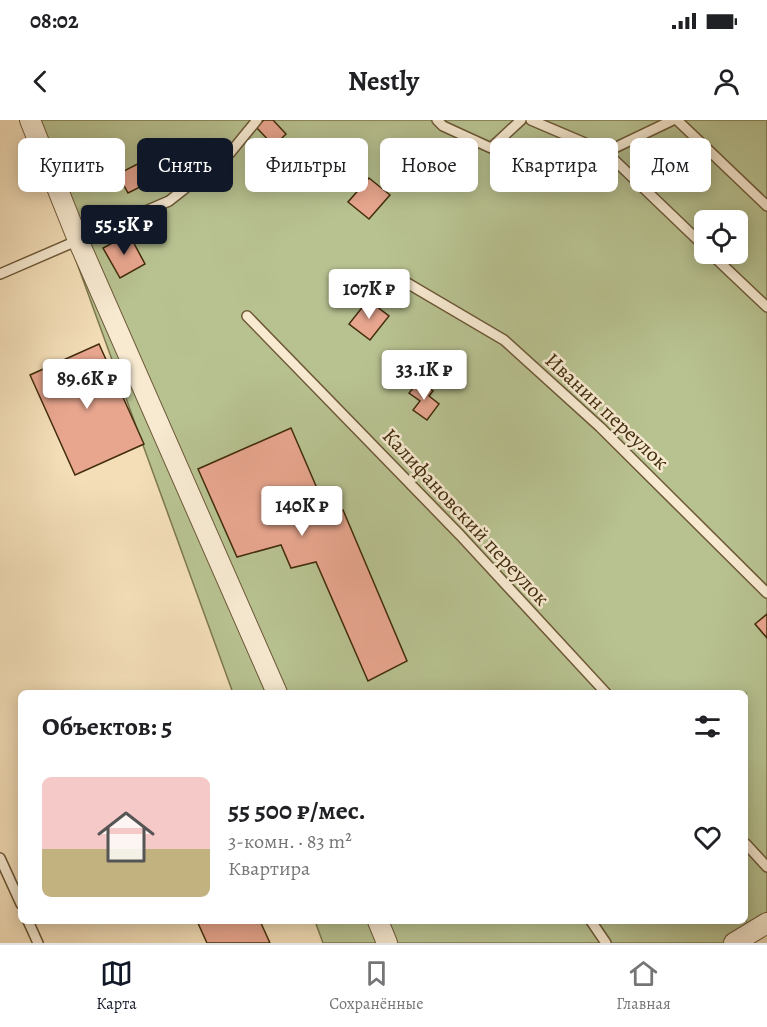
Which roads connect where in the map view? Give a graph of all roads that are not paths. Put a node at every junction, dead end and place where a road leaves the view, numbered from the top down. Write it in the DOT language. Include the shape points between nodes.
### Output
graph roads {
  1 [pos="30,120"];
  2 [pos="257,120"];
  3 [pos="437,120"];
  4 [pos="521,120"];
  5 [pos="531,120"];
  6 [pos="675,120"];
  7 [pos="573,138"];
  8 [pos="618,146"];
  9 [pos="618,164"];
  10 [pos="767,206"];
  11 [pos="694,236"];
  12 [pos="78,240"];
  13 [pos="722,264"];
  14 [pos="0,274"];
  15 [pos="402,280"];
  16 [pos="767,307"];
  17 [pos="247,316"];
  18 [pos="767,592"];
  19 [pos="276,690"];
  20 [pos="603,690"];
  21 [pos="748,846"];
  22 [pos="0,858"];
  23 [pos="767,867"];
  24 [pos="18,897"];
  25 [pos="767,923"];
  26 [pos="29,924"];
  27 [pos="379,924"];
  28 [pos="593,924"];
  29 [pos="38,943"];
  30 [pos="387,943"];
  31 [pos="606,943"];
  32 [pos="734,943"];
  1 -- 12 [label="street"];
  2 -- 12 [label="lane" via="230,153 170,201"];
  3 -- 4 [label="lane" via="491,148"];
  5 -- 7 [label="lane"];
  6 -- 8 [label="lane"];
  6 -- 10 [label="lane"];
  9 -- 11 [label="lane"];
  12 -- 14 [label="lane"];
  12 -- 19 [label="street"];
  13 -- 16 [label="lane"];
  15 -- 18 [label="lane, Иванин переулок" via="504,340 600,427"];
  17 -- 20 [label="lane, Калифановский переулок" via="460,535"];
  21 -- 23 [label="lane"];
  22 -- 24 [label="lane"];
  25 -- 32 [label="street"];
  26 -- 29 [label="lane"];
  27 -- 30 [label="street"];
  28 -- 31 [label="lane"];
}
